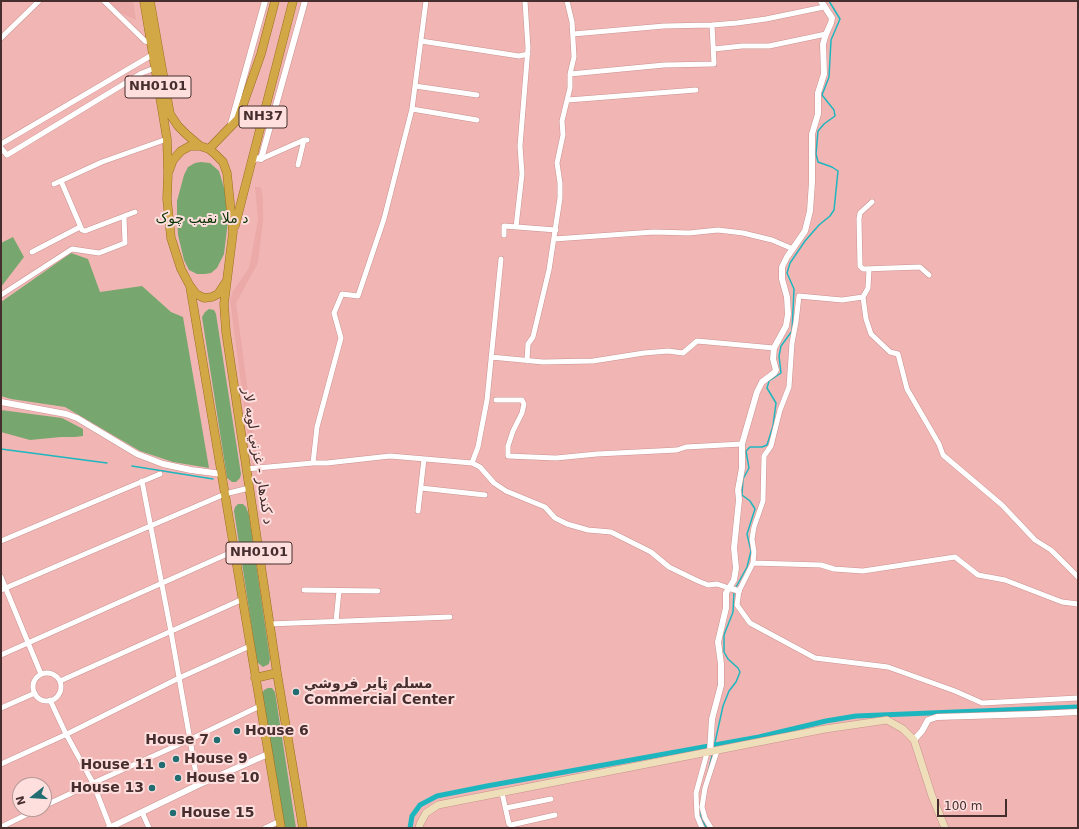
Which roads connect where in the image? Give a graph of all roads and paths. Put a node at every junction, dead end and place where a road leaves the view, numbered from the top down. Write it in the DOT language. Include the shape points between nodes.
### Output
graph roads {
  1 [pos="39,1"];
  2 [pos="104,1"];
  3 [pos="144,1"];
  4 [pos="150,1"];
  5 [pos="265,1"];
  6 [pos="276,1"];
  7 [pos="293,1"];
  8 [pos="305,1"];
  9 [pos="426,1"];
  10 [pos="526,1"];
  11 [pos="567,1"];
  12 [pos="823,4"];
  13 [pos="712,25"];
  14 [pos="573,34"];
  15 [pos="826,34"];
  16 [pos="1,38"];
  17 [pos="150,42"];
  18 [pos="421,42"];
  19 [pos="714,48"];
  20 [pos="156,54"];
  21 [pos="528,54"];
  22 [pos="155,68"];
  23 [pos="570,74"];
  24 [pos="415,86"];
  25 [pos="696,90"];
  26 [pos="477,95"];
  27 [pos="568,100"];
  28 [pos="412,109"];
  29 [pos="476,120"];
  30 [pos="230,127"];
  31 [pos="166,139"];
  32 [pos="1,144"];
  33 [pos="200,146"];
  34 [pos="1,148"];
  35 [pos="209,149"];
  36 [pos="261,159"];
  37 [pos="251,163"];
  38 [pos="298,165"];
  39 [pos="168,173"];
  40 [pos="61,181"];
  41 [pos="54,184"];
  42 [pos="872,202"];
  43 [pos="135,212"];
  44 [pos="124,216"];
  45 [pos="80,227"];
  46 [pos="516,227"];
  47 [pos="556,230"];
  48 [pos="234,232"];
  49 [pos="504,235"];
  50 [pos="554,239"];
  51 [pos="793,249"];
  52 [pos="32,252"];
  53 [pos="501,259"];
  54 [pos="869,269"];
  55 [pos="929,275"];
  56 [pos="228,277"];
  57 [pos="190,286"];
  58 [pos="1,295"];
  59 [pos="864,297"];
  60 [pos="774,348"];
  61 [pos="491,357"];
  62 [pos="527,361"];
  63 [pos="496,400"];
  64 [pos="1,402"];
  65 [pos="742,444"];
  66 [pos="424,459"];
  67 [pos="313,463"];
  68 [pos="472,463"];
  69 [pos="246,469"];
  70 [pos="160,474"];
  71 [pos="222,474"];
  72 [pos="142,481"];
  73 [pos="249,488"];
  74 [pos="421,488"];
  75 [pos="225,494"];
  76 [pos="485,495"];
  77 [pos="418,511"];
  78 [pos="151,527"];
  79 [pos="1,542"];
  80 [pos="234,551"];
  81 [pos="753,564"];
  82 [pos="1,577"];
  83 [pos="1078,577"];
  84 [pos="162,583"];
  85 [pos="4,589"];
  86 [pos="734,589"];
  87 [pos="304,590"];
  88 [pos="339,591"];
  89 [pos="378,591"];
  90 [pos="243,599"];
  91 [pos="1078,604"];
  92 [pos="450,616"];
  93 [pos="336,621"];
  94 [pos="269,624"];
  95 [pos="171,632"];
  96 [pos="28,642"];
  97 [pos="250,646"];
  98 [pos="1,655"];
  99 [pos="277,673"];
  100 [pos="41,674"];
  101 [pos="179,678"];
  102 [pos="255,678"];
  103 [pos="60,681"];
  104 [pos="35,693"];
  105 [pos="1078,698"];
  106 [pos="50,700"];
  107 [pos="260,706"];
  108 [pos="1,708"];
  109 [pos="1078,712"];
  110 [pos="66,734"];
  111 [pos="189,740"];
  112 [pos="914,740"];
  113 [pos="711,752"];
  114 [pos="268,754"];
  115 [pos="1,764"];
  116 [pos="93,783"];
  117 [pos="198,785"];
  118 [pos="502,793"];
  119 [pos="551,799"];
  120 [pos="52,802"];
  121 [pos="506,808"];
  122 [pos="142,812"];
  123 [pos="554,815"];
  124 [pos="22,817"];
  125 [pos="280,825"];
  126 [pos="1,827"];
  127 [pos="110,828"];
  128 [pos="149,828"];
  129 [pos="264,828"];
  130 [pos="303,828"];
  131 [pos="419,828"];
  132 [pos="702,828"];
  133 [pos="711,828"];
  134 [pos="945,828"];
  1 -- 16 [label="street"];
  2 -- 17 [label="street" via="145,41"];
  3 -- 17 [label="highway, د کندهار - غزني لويه لار / NH0101"];
  4 -- 20 [label="highway, د کندهار - غزني لويه لار / NH0101"];
  5 -- 30 [label="street"];
  6 -- 30 [label="highway, NH37" via="246,98 238,119"];
  7 -- 37 [label="highway, NH37"];
  8 -- 36 [label="street"];
  9 -- 18 [label="street"];
  10 -- 21 [label="street"];
  11 -- 14 [label="street"];
  12 -- 13 [label="street" via="766,19"];
  12 -- 15 [label="street" via="832,18"];
  13 -- 14 [label="street" via="664,26"];
  13 -- 19 [label="street"];
  14 -- 23 [label="street" via="574,57"];
  15 -- 19 [label="street" via="769,46"];
  15 -- 51 [label="street" via="823,44 824,74 818,93 818,114 812,134 810,211 805,231"];
  17 -- 20 [label="highway, د کندهار - غزني لويه لار / NH0101"];
  18 -- 21 [label="street" via="519,56"];
  18 -- 24 [label="street"];
  19 -- 23 [label="street" via="714,64 664,65"];
  20 -- 22 [label="highway, د کندهار - غزني لويه لار / NH0101"];
  20 -- 32 [label="street"];
  20 -- 33 [label="highway, د کندهار - غزني لويه لار / NH0101" via="170,114 178,126"];
  21 -- 46 [label="street" via="520,146 522,174"];
  22 -- 31 [label="highway, د کندهار - غزني لويه لار / NH0101"];
  22 -- 34 [label="street" via="142,73 7,155"];
  23 -- 27 [label="street"];
  24 -- 26 [label="street"];
  24 -- 28 [label="street"];
  25 -- 27 [label="street"];
  27 -- 47 [label="street" via="562,121 563,135 557,163 560,198"];
  28 -- 29 [label="street"];
  28 -- 67 [label="street" via="384,219 358,296 342,294 334,313 341,338 317,427"];
  30 -- 35 [label="highway, NH37"];
  31 -- 39 [label="highway, د کندهار - غزني لويه لار / NH0101"];
  31 -- 40 [label="street" via="102,162"];
  33 -- 35 [label="highway, د کندهار - غزني لويه لار / NH0101"];
  33 -- 39 [label="highway, د کندهار - غزني لويه لار / NH0101" via="190,146 181,151 173,160"];
  35 -- 48 [label="highway, د کندهار - غزني لويه لار / NH0101" via="223,162 227,173"];
  36 -- 37 [label="street" via="256,158"];
  36 -- 38 [label="street" via="306,140"];
  37 -- 48 [label="highway, NH37"];
  39 -- 57 [label="highway, د کندهار - غزني لويه لار / NH0101" via="167,198 171,238 180,269"];
  40 -- 41 [label="street"];
  40 -- 45 [label="street"];
  42 -- 54 [label="street" via="860,213 859,219 860,266 863,270"];
  43 -- 44 [label="street"];
  44 -- 45 [label="street" via="85,231"];
  44 -- 58 [label="street" via="125,242 99,253 72,249"];
  45 -- 52 [label="street"];
  46 -- 47 [label="street"];
  46 -- 49 [label="street" via="504,226"];
  47 -- 50 [label="street"];
  48 -- 56 [label="highway, د کندهار - غزني لويه لار / NH0101"];
  50 -- 51 [label="street" via="718,230 772,240"];
  50 -- 62 [label="street" via="533,337 528,344"];
  51 -- 60 [label="street" via="782,267 787,297 786,326"];
  53 -- 61 [label="street"];
  54 -- 55 [label="street" via="920,267"];
  54 -- 59 [label="street" via="868,288"];
  56 -- 57 [label="highway, NH0101" via="224,287 212,297 204,298 196,294"];
  56 -- 69 [label="highway, د کندهار - غزني لويه لار / NH0101" via="224,304 226,332"];
  57 -- 71 [label="highway, د کندهار - غزني لويه لار / NH0101"];
  59 -- 81 [label="street" via="842,300 798,296 789,387 771,446 764,456 763,501 752,539"];
  59 -- 83 [label="street" via="871,334 890,352 898,354 907,389 943,454 1002,505 1035,540 1051,550"];
  60 -- 62 [label="street" via="697,341 683,353 644,353 593,361"];
  60 -- 65 [label="street" via="773,360 776,370 762,382 757,392"];
  61 -- 62 [label="street"];
  61 -- 68 [label="street" via="487,400 478,447"];
  63 -- 65 [label="street" via="522,400 524,404 508,446 508,456 556,458"];
  64 -- 71 [label="street" via="77,418 138,454 163,464"];
  65 -- 86 [label="street" via="734,548"];
  66 -- 67 [label="street" via="390,456"];
  66 -- 68 [label="street"];
  66 -- 74 [label="street"];
  67 -- 69 [label="street"];
  68 -- 86 [label="street" via="506,491 545,507 555,518 567,524 588,530 611,532 651,552 669,567 698,581"];
  69 -- 73 [label="highway, د کندهار - غزني لويه لار / NH0101"];
  70 -- 72 [label="street"];
  71 -- 75 [label="highway, د کندهار - غزني لويه لار / NH0101"];
  72 -- 78 [label="street"];
  72 -- 79 [label="street"];
  73 -- 75 [label="street"];
  73 -- 94 [label="highway, د کندهار - غزني لويه لار / NH0101"];
  74 -- 76 [label="street"];
  74 -- 77 [label="street"];
  75 -- 78 [label="street"];
  75 -- 80 [label="highway, د کندهار - غزني لويه لار / NH0101"];
  78 -- 84 [label="street"];
  78 -- 85 [label="street"];
  80 -- 84 [label="street"];
  80 -- 90 [label="highway, د کندهار - غزني لويه لار / NH0101"];
  81 -- 86 [label="street"];
  81 -- 91 [label="street" via="821,565 834,570 863,571 955,556 978,575 1005,580 1062,602"];
  82 -- 85 [label="street"];
  84 -- 95 [label="street"];
  84 -- 96 [label="street"];
  85 -- 96 [label="street"];
  86 -- 105 [label="street" via="737,605 750,624 815,658 888,667 982,703"];
  86 -- 113 [label="street" via="726,593 726,608 718,642 721,685 712,719"];
  87 -- 88 [label="street"];
  88 -- 89 [label="street"];
  88 -- 93 [label="street"];
  90 -- 95 [label="street"];
  90 -- 97 [label="highway, د کندهار - غزني لويه لار / NH0101"];
  92 -- 93 [label="street"];
  93 -- 94 [label="street"];
  94 -- 99 [label="highway, د کندهار - غزني لويه لار / NH0101"];
  95 -- 101 [label="street"];
  95 -- 103 [label="street"];
  96 -- 98 [label="street"];
  96 -- 100 [label="street"];
  97 -- 101 [label="street"];
  97 -- 102 [label="highway, د کندهار - غزني لويه لار / NH0101"];
  99 -- 102 [label="highway"];
  99 -- 130 [label="highway, د کندهار - غزني لويه لار / NH0101"];
  100 -- 103 [label="street" via="50,673"];
  100 -- 104 [label="street" via="35,680"];
  101 -- 110 [label="street"];
  101 -- 111 [label="street"];
  102 -- 107 [label="highway, د کندهار - غزني لويه لار / NH0101"];
  103 -- 106 [label="street" via="60,693 55,699"];
  104 -- 106 [label="street" via="41,699"];
  104 -- 108 [label="street"];
  106 -- 110 [label="street"];
  107 -- 111 [label="street"];
  107 -- 114 [label="highway, د کندهار - غزني لويه لار / NH0101"];
  109 -- 112 [label="street" via="937,717 928,720"];
  110 -- 115 [label="street"];
  110 -- 116 [label="street"];
  111 -- 116 [label="street"];
  111 -- 117 [label="street"];
  112 -- 113 [label="main road" via="903,728 887,720 825,729"];
  112 -- 134 [label="main road"];
  113 -- 118 [label="main road"];
  113 -- 132 [label="street" via="696,793 697,816"];
  113 -- 133 [label="street" via="702,807 704,818"];
  114 -- 117 [label="street"];
  114 -- 125 [label="highway, د کندهار - غزني لويه لار / NH0101"];
  116 -- 120 [label="street"];
  116 -- 127 [label="street"];
  117 -- 122 [label="street"];
  118 -- 121 [label="street"];
  118 -- 131 [label="main road" via="438,805 426,813"];
  119 -- 121 [label="street"];
  121 -- 123 [label="street" via="511,825"];
  122 -- 127 [label="street"];
  122 -- 128 [label="street"];
  124 -- 126 [label="street"];
  125 -- 129 [label="street"];
}
